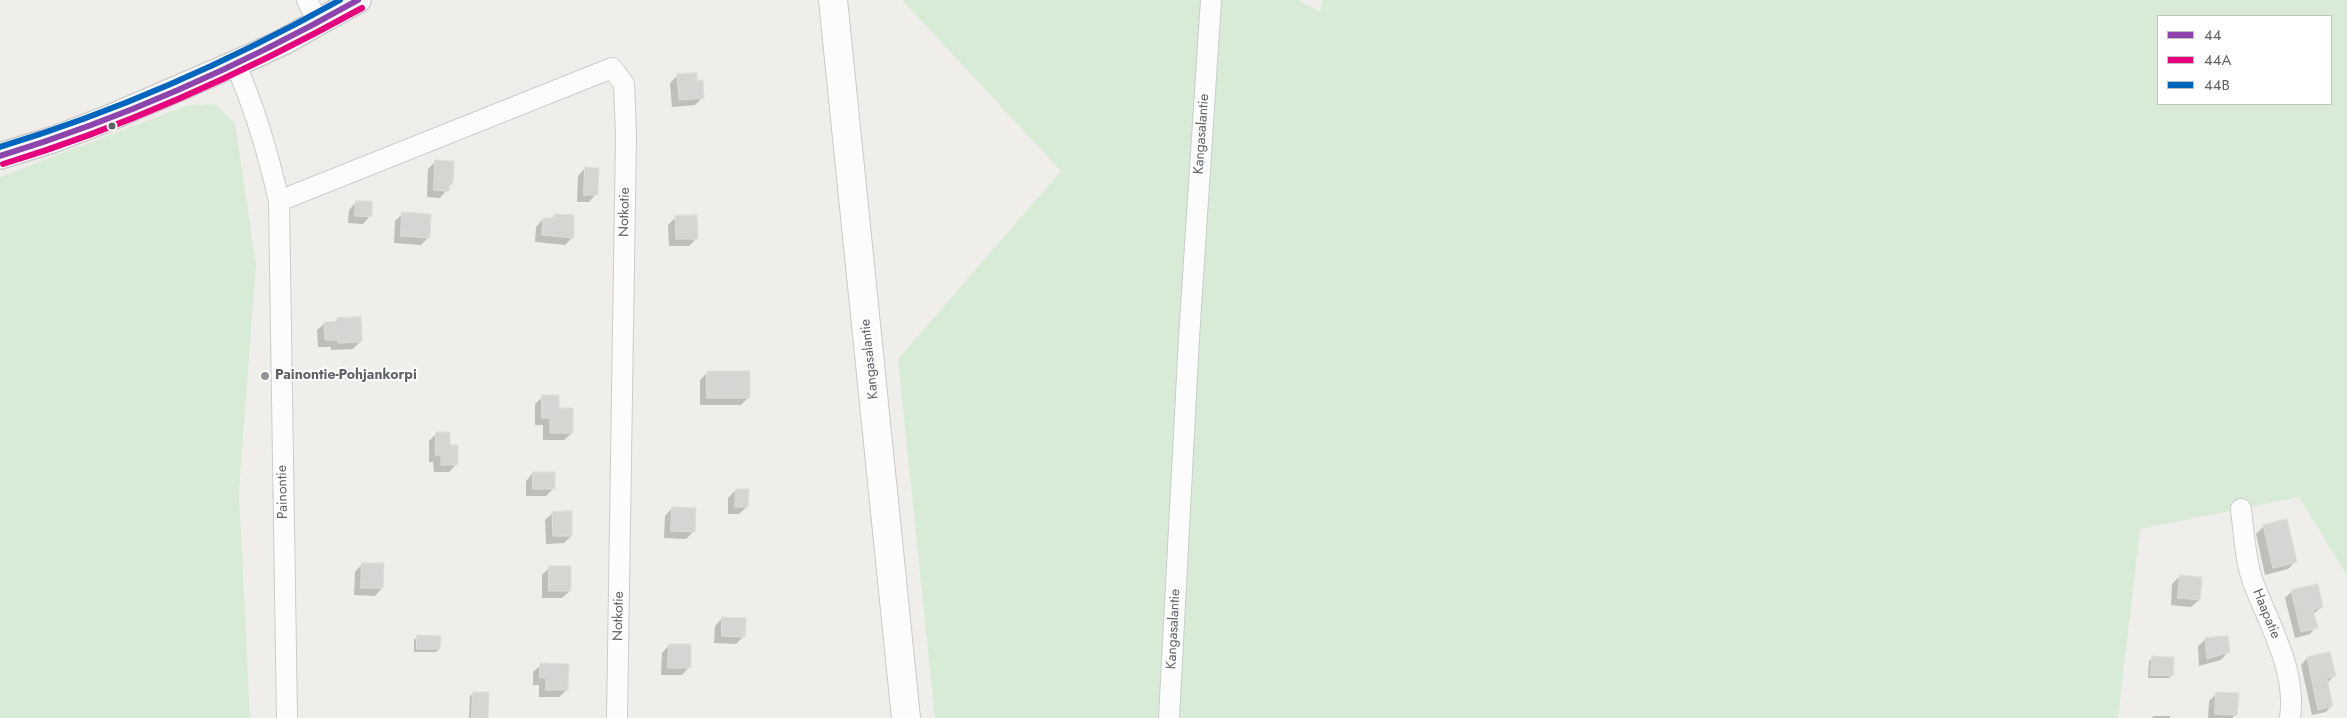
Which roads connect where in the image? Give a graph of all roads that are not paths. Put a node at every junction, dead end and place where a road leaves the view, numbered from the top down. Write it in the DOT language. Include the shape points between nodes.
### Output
graph roads {
  1 [pos="358,0"];
  2 [pos="833,0"];
  3 [pos="1211,0"];
  4 [pos="313,11"];
  5 [pos="234,63"];
  6 [pos="0,156"];
  7 [pos="280,201"];
  8 [pos="2241,510"];
  9 [pos="287,718"];
  10 [pos="617,718"];
  11 [pos="906,718"];
  12 [pos="1169,718"];
  13 [pos="2290,718"];
  1 -- 4 [label="street"];
  2 -- 11 [label="main road, Kangasalantie"];
  3 -- 12 [label="street, Kangasalantie"];
  4 -- 5 [label="street" via="283,42"];
  5 -- 6 [label="street" via="108,119"];
  5 -- 7 [label="street, Painontie" via="266,144"];
  7 -- 9 [label="street, Painontie"];
  7 -- 10 [label="street, Notkotie" via="612,68 624,84 626,135"];
  8 -- 13 [label="street, Haapatie" via="2252,580 2286,667 2292,704"];
}
